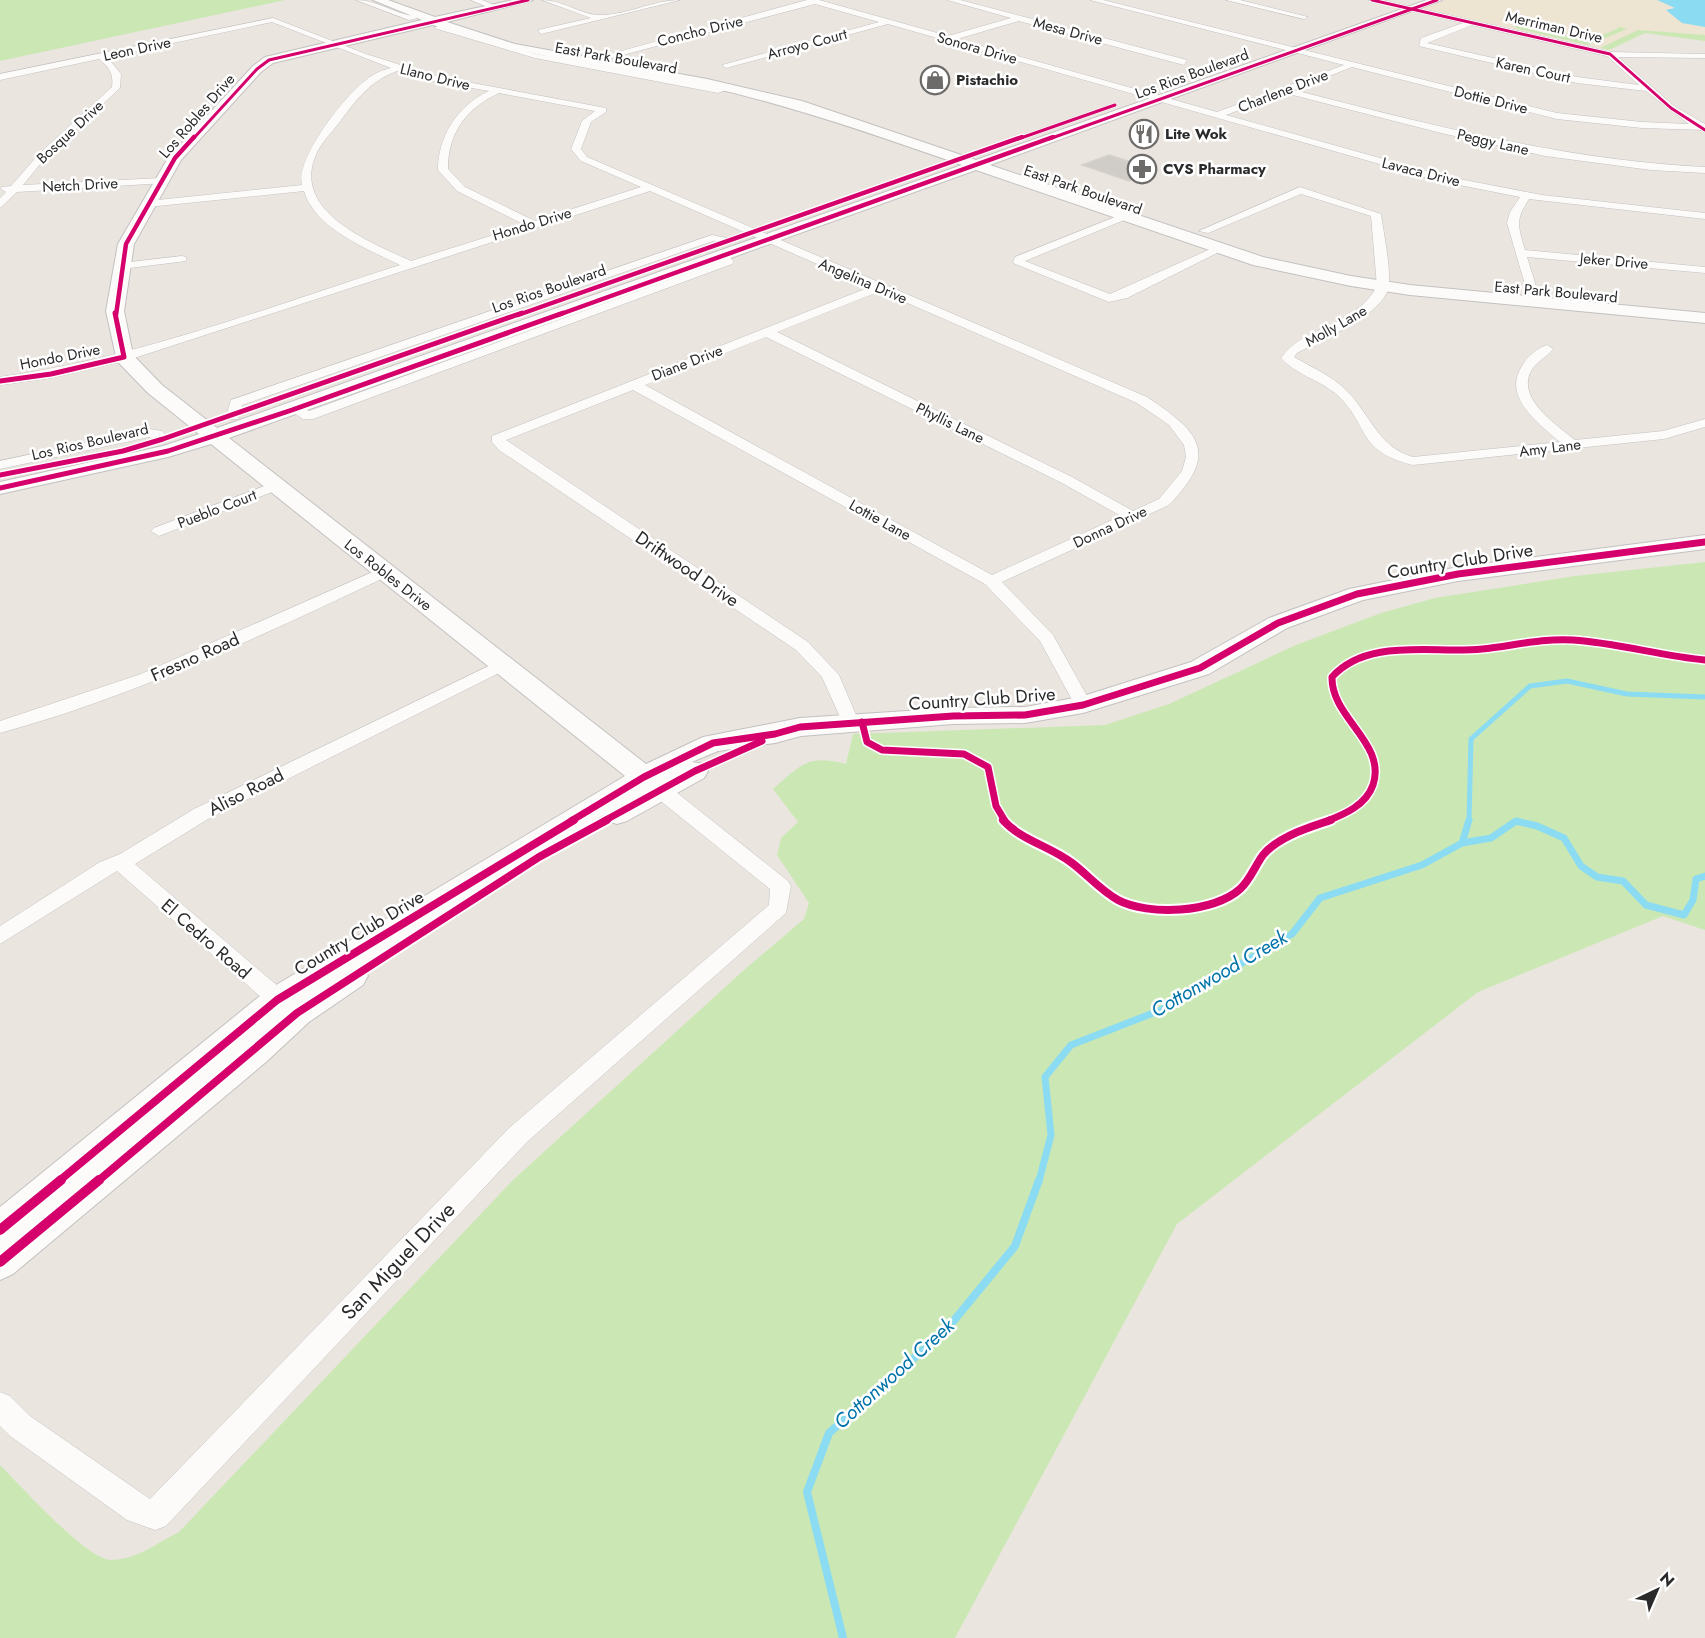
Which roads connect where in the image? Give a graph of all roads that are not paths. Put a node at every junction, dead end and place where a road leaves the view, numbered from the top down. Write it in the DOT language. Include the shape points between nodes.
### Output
graph roads {
  1 [pos="360,0"];
  2 [pos="378,0"];
  3 [pos="403,0"];
  4 [pos="475,0"];
  5 [pos="528,0"];
  6 [pos="546,0"];
  7 [pos="676,0"];
  8 [pos="951,0"];
  9 [pos="1094,0"];
  10 [pos="1230,0"];
  11 [pos="1372,0"];
  12 [pos="1437,0"];
  13 [pos="813,1"];
  14 [pos="1412,4"];
  15 [pos="1396,5"];
  16 [pos="495,7"];
  17 [pos="1304,17"];
  18 [pos="599,18"];
  19 [pos="1020,18"];
  20 [pos="273,20"];
  21 [pos="437,20"];
  22 [pos="887,22"];
  23 [pos="1473,22"];
  24 [pos="541,32"];
  25 [pos="948,39"];
  26 [pos="330,43"];
  27 [pos="1281,47"];
  28 [pos="1297,51"];
  29 [pos="1610,54"];
  30 [pos="599,56"];
  31 [pos="1705,56"];
  32 [pos="102,57"];
  33 [pos="585,62"];
  34 [pos="1184,62"];
  35 [pos="726,65"];
  36 [pos="1349,66"];
  37 [pos="399,68"];
  38 [pos="0,77"];
  39 [pos="730,87"];
  40 [pos="1646,87"];
  41 [pos="1285,90"];
  42 [pos="496,91"];
  43 [pos="1143,95"];
  44 [pos="812,99"];
  45 [pos="1160,99"];
  46 [pos="797,104"];
  47 [pos="603,110"];
  48 [pos="1217,116"];
  49 [pos="1077,118"];
  50 [pos="1094,123"];
  51 [pos="1704,128"];
  52 [pos="959,159"];
  53 [pos="975,159"];
  54 [pos="993,160"];
  55 [pos="1705,170"];
  56 [pos="160,181"];
  57 [pos="306,188"];
  58 [pos="650,188"];
  59 [pos="13,189"];
  60 [pos="0,190"];
  61 [pos="1526,196"];
  62 [pos="855,200"];
  63 [pos="148,204"];
  64 [pos="0,205"];
  65 [pos="1132,213"];
  66 [pos="1705,216"];
  67 [pos="532,224"];
  68 [pos="1204,231"];
  69 [pos="760,236"];
  70 [pos="726,248"];
  71 [pos="1219,249"];
  72 [pos="1522,253"];
  73 [pos="183,259"];
  74 [pos="408,264"];
  75 [pos="122,266"];
  76 [pos="1705,270"];
  77 [pos="1381,280"];
  78 [pos="878,288"];
  79 [pos="1533,296"];
  80 [pos="1705,306"];
  81 [pos="1705,318"];
  82 [pos="766,332"];
  83 [pos="1547,349"];
  84 [pos="124,357"];
  85 [pos="0,381"];
  86 [pos="633,384"];
  87 [pos="1705,423"];
  88 [pos="207,432"];
  89 [pos="497,439"];
  90 [pos="163,440"];
  91 [pos="1190,442"];
  92 [pos="1573,445"];
  93 [pos="1394,456"];
  94 [pos="0,465"];
  95 [pos="0,474"];
  96 [pos="275,486"];
  97 [pos="0,488"];
  98 [pos="1133,517"];
  99 [pos="159,531"];
  100 [pos="1705,542"];
  101 [pos="384,572"];
  102 [pos="991,581"];
  103 [pos="501,665"];
  104 [pos="1083,705"];
  105 [pos="850,722"];
  106 [pos="0,727"];
  107 [pos="652,783"];
  108 [pos="118,861"];
  109 [pos="781,886"];
  110 [pos="0,936"];
  111 [pos="287,1006"];
  112 [pos="0,1230"];
  113 [pos="0,1262"];
  114 [pos="0,1406"];
  1 -- 21 [label="street, East Park Boulevard" via="406,17"];
  2 -- 21 [label="main road, East Park Boulevard"];
  3 -- 21 [label="main road, East Park Boulevard"];
  4 -- 16 [label="street"];
  5 -- 16 [label="main road, Los Robles Drive"];
  6 -- 18 [label="street"];
  7 -- 18 [label="street"];
  8 -- 19 [label="street, Mesa Drive"];
  9 -- 27 [label="street, Dottie Drive"];
  10 -- 17 [label="street"];
  11 -- 15 [label="street"];
  12 -- 14 [label="main road, Los Rios Boulevard"];
  13 -- 22 [label="street, Sonora Drive"];
  13 -- 30 [label="street, Concho Drive"];
  14 -- 15 [label="main road, Los Rios Boulevard"];
  14 -- 23 [label="street, Merriman Drive"];
  14 -- 28 [label="main road, Los Rios Boulevard"];
  15 -- 27 [label="main road, Los Rios Boulevard"];
  16 -- 21 [label="main road, Los Robles Drive"];
  18 -- 24 [label="street"];
  19 -- 25 [label="street"];
  19 -- 34 [label="street, Mesa Drive"];
  20 -- 26 [label="street, Llano Drive"];
  20 -- 32 [label="street, Leon Drive"];
  21 -- 26 [label="main road, Los Robles Drive"];
  21 -- 30 [label="main road, East Park Boulevard"];
  21 -- 33 [label="main road, East Park Boulevard" via="503,44"];
  21 -- 39 [label="street, East Park Boulevard" via="438,28 558,61 718,90"];
  22 -- 25 [label="street, Sonora Drive"];
  22 -- 35 [label="street, Arroyo Court"];
  23 -- 29 [label="street, Merriman Drive"];
  23 -- 40 [label="street, Karen Court" via="1422,44 1577,80"];
  25 -- 43 [label="street, Sonora Drive"];
  26 -- 37 [label="street, Llano Drive"];
  26 -- 56 [label="main road, Los Robles Drive" via="278,56 257,69 175,158"];
  27 -- 28 [label="street, Dottie Drive"];
  27 -- 43 [label="main road, Los Rios Boulevard"];
  28 -- 36 [label="street, Dottie Drive"];
  28 -- 45 [label="main road, Los Rios Boulevard"];
  29 -- 31 [label="street"];
  29 -- 40 [label="street, Merriman Drive"];
  30 -- 33 [label="street, Concho Drive"];
  30 -- 44 [label="main road, East Park Boulevard" via="715,76"];
  32 -- 38 [label="street, Leon Drive"];
  32 -- 59 [label="street, Bosque Drive" via="116,70 116,88 42,156"];
  33 -- 39 [label="main road, East Park Boulevard"];
  36 -- 41 [label="street, Charlene Drive"];
  36 -- 51 [label="street, Dottie Drive" via="1557,116"];
  37 -- 42 [label="street, Llano Drive"];
  37 -- 57 [label="street" via="363,84 308,162"];
  39 -- 46 [label="main road, East Park Boulevard"];
  40 -- 51 [label="street, Merriman Drive"];
  41 -- 48 [label="street, Charlene Drive"];
  41 -- 55 [label="street, Peggy Lane" via="1538,153 1616,164"];
  42 -- 47 [label="street, Llano Drive"];
  42 -- 67 [label="street" via="471,104 466,111 444,150 444,170 461,189"];
  43 -- 45 [label="street, Lavaca Drive"];
  43 -- 49 [label="main road, Los Rios Boulevard"];
  44 -- 46 [label="main road"];
  44 -- 53 [label="main road, East Park Boulevard"];
  45 -- 48 [label="street, Lavaca Drive"];
  45 -- 50 [label="main road, Los Rios Boulevard"];
  46 -- 52 [label="main road, East Park Boulevard"];
  47 -- 58 [label="street, Angelina Drive" via="587,121 576,149 584,159"];
  48 -- 61 [label="street, Lavaca Drive" via="1402,168"];
  49 -- 50 [label="main road"];
  49 -- 53 [label="main road, Los Rios Boulevard"];
  50 -- 54 [label="main road, Los Rios Boulevard"];
  52 -- 53 [label="main road, East Park Boulevard"];
  52 -- 62 [label="main road, Los Rios Boulevard"];
  53 -- 54 [label="main road, East Park Boulevard"];
  53 -- 62 [label="main road, Los Rios Boulevard"];
  53 -- 65 [label="main road, East Park Boulevard"];
  54 -- 65 [label="main road, East Park Boulevard"];
  56 -- 59 [label="street, Netch Drive"];
  56 -- 63 [label="main road, Los Robles Drive"];
  57 -- 63 [label="street"];
  57 -- 74 [label="street" via="315,205 331,221"];
  58 -- 67 [label="street, Hondo Drive"];
  58 -- 69 [label="street, Angelina Drive"];
  59 -- 60 [label="street, Netch Drive"];
  59 -- 64 [label="street, Bosque Drive"];
  61 -- 66 [label="street, Lavaca Drive"];
  61 -- 72 [label="street" via="1512,223"];
  62 -- 69 [label="main road, Los Rios Boulevard"];
  63 -- 75 [label="main road, Los Robles Drive" via="126,244"];
  65 -- 68 [label="main road, East Park Boulevard"];
  65 -- 71 [label="main road, East Park Boulevard"];
  65 -- 71 [label="street" via="1019,259 1019,263 1108,298 1123,295"];
  67 -- 74 [label="street, Hondo Drive"];
  68 -- 77 [label="main road, East Park Boulevard"];
  68 -- 77 [label="street" via="1300,190 1376,214"];
  69 -- 70 [label="main road, Los Rios Boulevard"];
  69 -- 78 [label="street, Angelina Drive"];
  70 -- 88 [label="main road, Los Rios Boulevard" via="295,410"];
  70 -- 88 [label="main road, Los Rios Boulevard" via="331,378 233,416"];
  71 -- 77 [label="main road, East Park Boulevard" via="1304,272"];
  72 -- 76 [label="street, Jeker Drive"];
  72 -- 79 [label="street"];
  73 -- 75 [label="street"];
  74 -- 84 [label="street, Hondo Drive"];
  75 -- 84 [label="main road, Los Robles Drive" via="115,311"];
  77 -- 79 [label="main road, East Park Boulevard"];
  77 -- 93 [label="street, Molly Lane" via="1369,308 1293,350 1287,358 1340,390 1360,413 1372,437"];
  78 -- 82 [label="street, Diane Drive"];
  78 -- 91 [label="street, Angelina Drive" via="1142,400 1178,425"];
  79 -- 80 [label="main road, East Park Boulevard"];
  79 -- 81 [label="main road, East Park Boulevard"];
  82 -- 86 [label="street, Diane Drive"];
  82 -- 98 [label="street, Phyllis Lane" via="1067,480"];
  83 -- 92 [label="street" via="1527,366 1521,389 1535,413"];
  84 -- 85 [label="street, Hondo Drive"];
  84 -- 88 [label="main road, Los Robles Drive"];
  86 -- 89 [label="street, Diane Drive"];
  86 -- 102 [label="street, Lottie Lane"];
  87 -- 92 [label="street, Amy Lane" via="1664,435"];
  88 -- 90 [label="main road, Los Rios Boulevard"];
  88 -- 96 [label="main road, Los Robles Drive"];
  88 -- 97 [label="main road, Los Rios Boulevard" via="100,467"];
  89 -- 105 [label="street, Driftwood Drive" via="802,646 830,675"];
  90 -- 94 [label="street, Los Rios Boulevard" via="149,433"];
  90 -- 95 [label="main road, Los Rios Boulevard"];
  91 -- 98 [label="street, Donna Drive" via="1190,473 1180,488 1164,502"];
  92 -- 93 [label="street, Amy Lane" via="1428,462"];
  96 -- 99 [label="street, Pueblo Court"];
  96 -- 101 [label="main road, Los Robles Drive"];
  98 -- 102 [label="street, Donna Drive"];
  100 -- 104 [label="main road, Country Club Drive" via="1458,574 1357,594 1278,623 1200,668"];
  101 -- 103 [label="main road, Los Robles Drive"];
  101 -- 106 [label="street, Fresno Road" via="154,676"];
  102 -- 104 [label="street, Lottie Lane" via="1047,639"];
  103 -- 107 [label="main road, Los Robles Drive"];
  103 -- 108 [label="street, Aliso Road" via="201,814 126,860"];
  104 -- 105 [label="main road, Country Club Drive" via="1025,715"];
  105 -- 107 [label="main road, Country Club Drive" via="800,727 776,734 695,771"];
  107 -- 109 [label="street, Los Robles Drive"];
  107 -- 111 [label="main road, Country Club Drive" via="539,857"];
  108 -- 110 [label="street, Aliso Road"];
  108 -- 111 [label="street, El Cedro Road"];
  109 -- 114 [label="street, San Miguel Drive" via="779,908 518,1135 155,1515 137,1510 20,1426"];
  111 -- 112 [label="main road, Country Club Drive"];
  111 -- 113 [label="main road, Country Club Drive" via="254,1052"];
}
